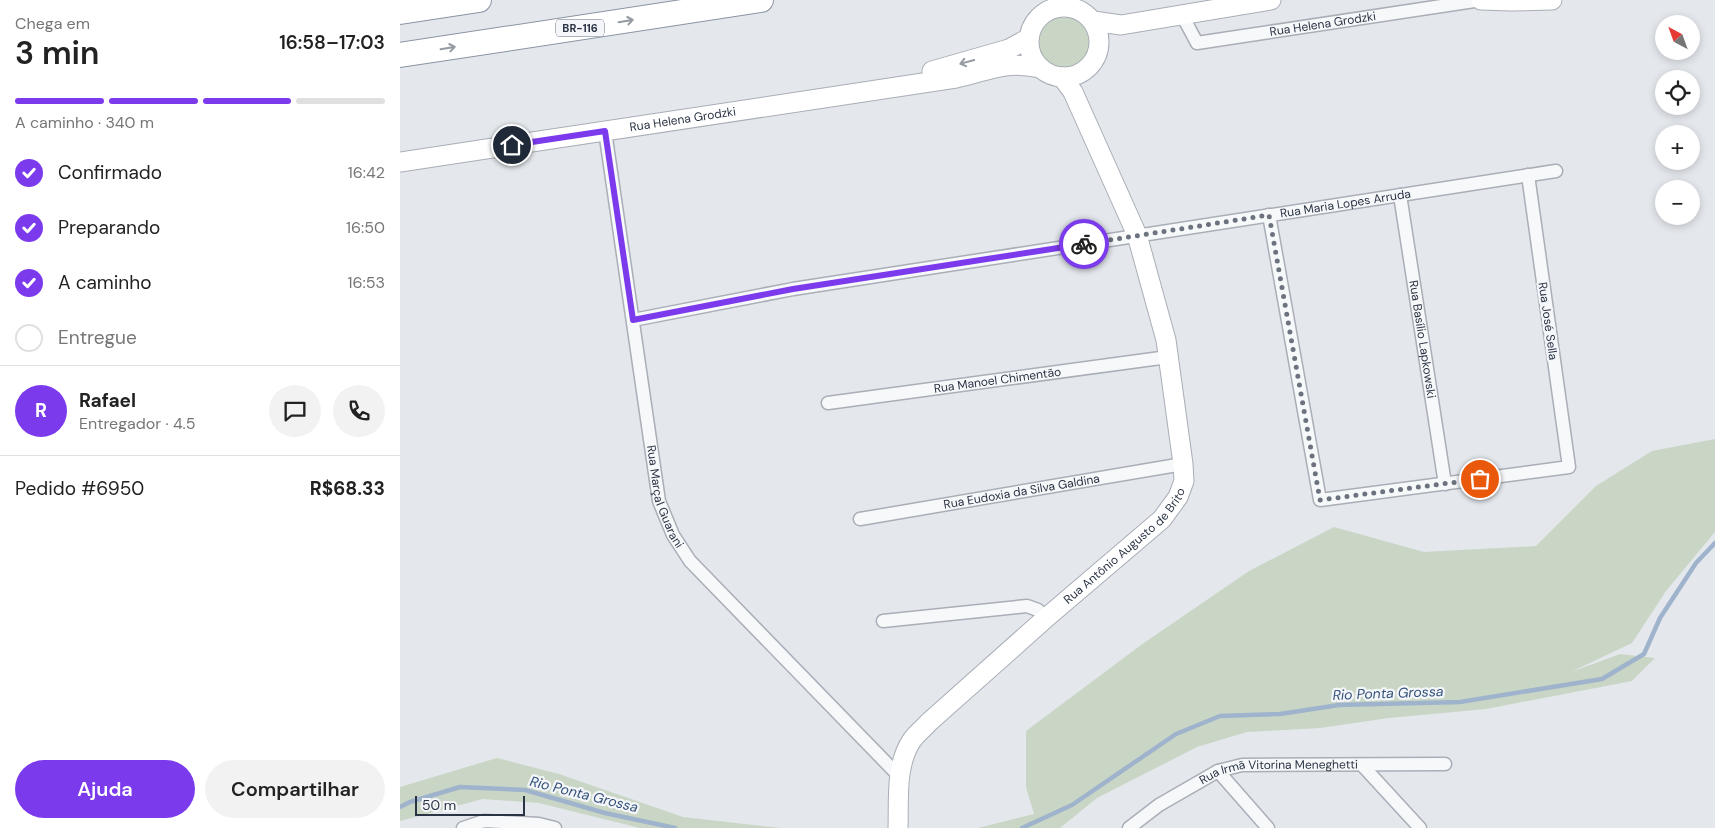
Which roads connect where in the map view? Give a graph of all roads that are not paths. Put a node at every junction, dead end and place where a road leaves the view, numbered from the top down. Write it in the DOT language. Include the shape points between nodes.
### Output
graph roads {
  1 [pos="479,0"];
  2 [pos="761,0"];
  3 [pos="1271,0"];
  4 [pos="1481,0"];
  5 [pos="1552,0"];
  6 [pos="1050,4"];
  7 [pos="400,12"];
  8 [pos="1182,15"];
  9 [pos="1093,21"];
  10 [pos="1121,25"];
  11 [pos="1028,38"];
  12 [pos="1100,43"];
  13 [pos="400,55"];
  14 [pos="1040,68"];
  15 [pos="1070,82"];
  16 [pos="848,94"];
  17 [pos="605,131"];
  18 [pos="400,162"];
  19 [pos="1556,171"];
  20 [pos="1528,175"];
  21 [pos="1400,195"];
  22 [pos="1269,215"];
  23 [pos="1137,235"];
  24 [pos="633,320"];
  25 [pos="1168,357"];
  26 [pos="828,402"];
  27 [pos="1183,464"];
  28 [pos="1445,484"];
  29 [pos="860,519"];
  30 [pos="1046,618"];
  31 [pos="883,621"];
  32 [pos="1445,764"];
  33 [pos="1362,765"];
  34 [pos="1218,771"];
  35 [pos="899,776"];
  36 [pos="539,826"];
  37 [pos="463,828"];
  38 [pos="554,828"];
  39 [pos="898,828"];
  40 [pos="1129,828"];
  41 [pos="1268,828"];
  42 [pos="1420,828"];
  1 -- 7 [label="highway"];
  13 -- 2 [label="highway, BR-116, one-way"];
  3 -- 8 [label="street"];
  4 -- 5 [label="street"];
  4 -- 8 [label="street, Rua Helena Grodzki" via="1197,44"];
  6 -- 9 [label="street" via="1077,8"];
  6 -- 11 [label="street" via="1036,19"];
  8 -- 10 [label="street"];
  9 -- 10 [label="street"];
  9 -- 12 [label="street"];
  10 -- 12 [label="street"];
  11 -- 14 [label="street" via="1031,54"];
  11 -- 16 [label="street, Rua Helena Grodzki, one-way" via="998,53"];
  12 -- 15 [label="street" via="1092,63"];
  14 -- 15 [label="street"];
  14 -- 16 [label="street, Rua Helena Grodzki" via="1003,65 956,78"];
  15 -- 23 [label="street, Rua Antônio Augusto de Brito"];
  16 -- 17 [label="street, Rua Helena Grodzki"];
  17 -- 18 [label="street, Rua Helena Grodzki"];
  17 -- 24 [label="street, Rua Marçal Guarani"];
  19 -- 20 [label="street, Rua Maria Lopes Arruda"];
  20 -- 21 [label="street, Rua Maria Lopes Arruda"];
  20 -- 28 [label="street, Rua José Sella" via="1569,467"];
  21 -- 22 [label="street, Rua Maria Lopes Arruda"];
  21 -- 28 [label="street, Rua Basílio Lapkowski"];
  22 -- 23 [label="street, Rua Maria Lopes Arruda"];
  22 -- 28 [label="street" via="1320,500"];
  23 -- 24 [label="street, Rua Maria Lopes Arruda" via="793,289"];
  23 -- 25 [label="street, Rua Antônio Augusto de Brito"];
  24 -- 35 [label="street, Rua Marçal Guarani" via="659,501 673,534 690,560"];
  25 -- 26 [label="street, Rua Manoel Chimentão"];
  25 -- 27 [label="street, Rua Antônio Augusto de Brito"];
  27 -- 29 [label="street, Rua Eudoxia da Silva Galdina"];
  27 -- 30 [label="street, Rua Antônio Augusto de Brito" via="1184,481 1178,497 1162,519"];
  30 -- 31 [label="street" via="1027,606"];
  30 -- 35 [label="street, Rua Antônio Augusto de Brito" via="912,740"];
  32 -- 33 [label="street, Rua Irmã Vitorina Meneghetti"];
  33 -- 34 [label="street, Rua Irmã Vitorina Meneghetti" via="1242,766"];
  33 -- 42 [label="street"];
  34 -- 40 [label="street, Rua Irmã Vitorina Meneghetti" via="1159,805"];
  34 -- 41 [label="street"];
  35 -- 39 [label="street, Rua Antônio Augusto de Brito"];
  36 -- 37 [label="street" via="484,821"];
  36 -- 38 [label="street"];
}
